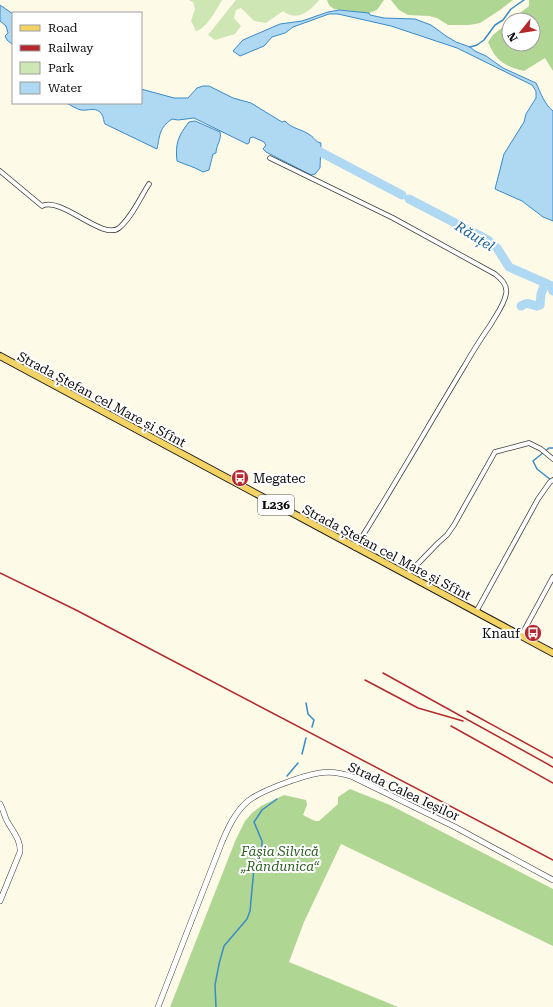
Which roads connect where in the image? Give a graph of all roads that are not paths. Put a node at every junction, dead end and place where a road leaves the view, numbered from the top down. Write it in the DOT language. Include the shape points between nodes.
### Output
graph roads {
  1 [pos="270,158"];
  2 [pos="0,171"];
  3 [pos="149,184"];
  4 [pos="0,356"];
  5 [pos="553,459"];
  6 [pos="553,480"];
  7 [pos="355,548"];
  8 [pos="407,575"];
  9 [pos="553,577"];
  10 [pos="476,612"];
  11 [pos="520,636"];
  12 [pos="553,653"];
  13 [pos="0,804"];
  14 [pos="553,880"];
  15 [pos="0,901"];
  16 [pos="158,1007"];
  1 -- 7 [label="street" via="392,218 495,274 506,286 506,293 496,314"];
  2 -- 3 [label="street" via="42,206 57,205 110,230 119,228"];
  4 -- 7 [label="main road, Strada Ștefan cel Mare și Sfînt / L236"];
  5 -- 8 [label="street" via="529,443 495,452 447,535"];
  6 -- 10 [label="street" via="538,499"];
  7 -- 8 [label="main road, Strada Ștefan cel Mare și Sfînt / L236"];
  8 -- 10 [label="main road, Strada Ștefan cel Mare și Sfînt / L236"];
  9 -- 11 [label="street"];
  10 -- 11 [label="main road, Strada Ștefan cel Mare și Sfînt / L236"];
  11 -- 12 [label="main road, Strada Ștefan cel Mare și Sfînt / L236"];
  13 -- 15 [label="street" via="20,848"];
  14 -- 16 [label="street, Strada Calea Ieșilor" via="455,827 346,774 319,773 292,781 255,797 243,806 232,820"];
}
